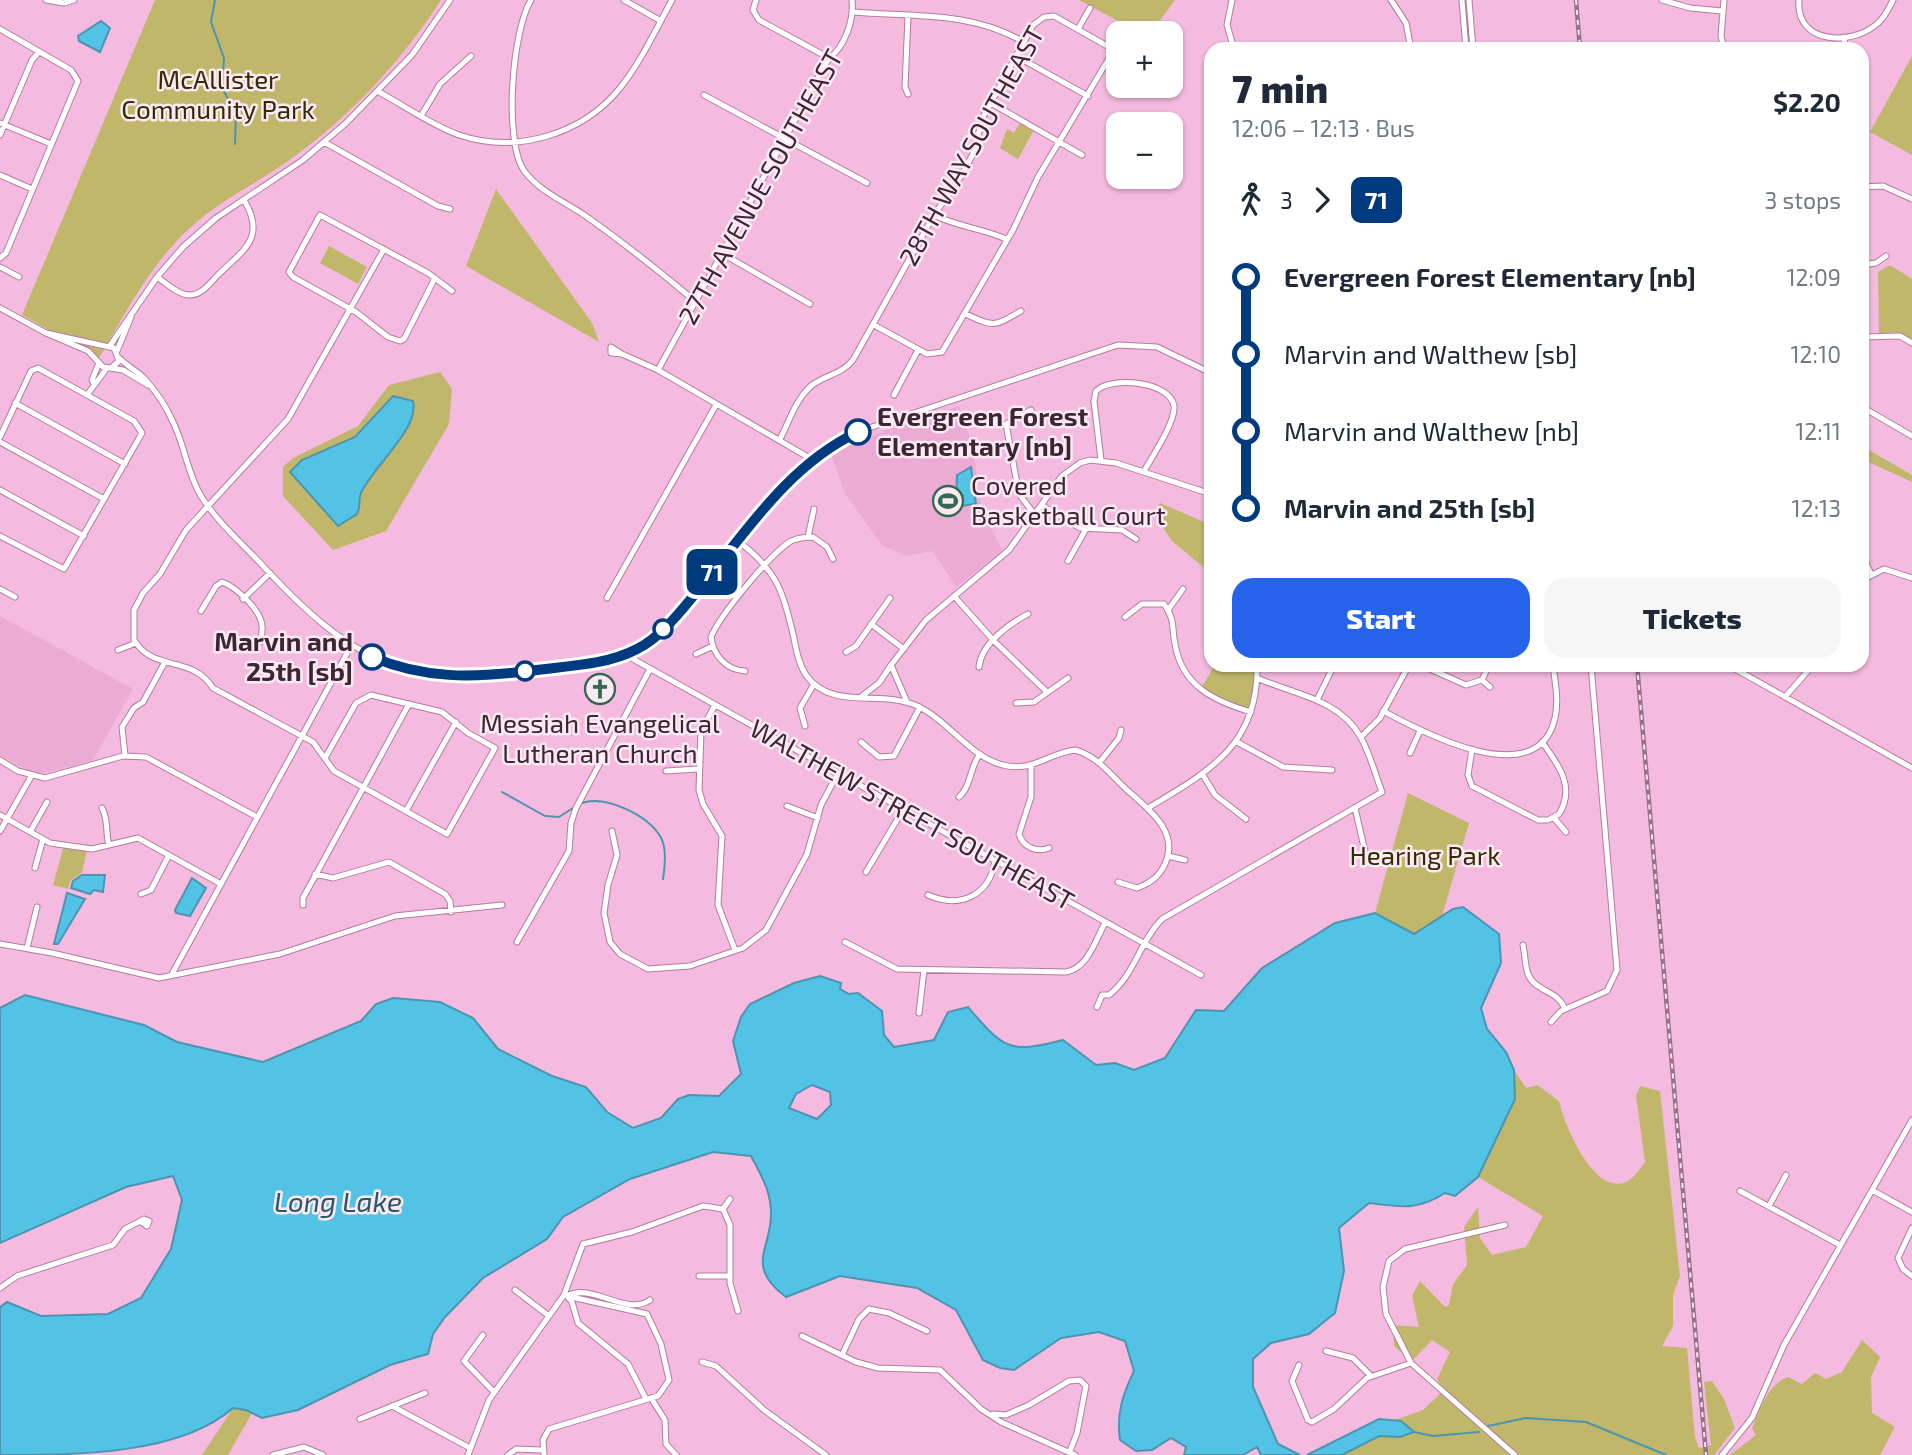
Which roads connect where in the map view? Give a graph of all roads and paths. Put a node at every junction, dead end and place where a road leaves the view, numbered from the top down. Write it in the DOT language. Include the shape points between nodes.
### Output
graph roads {
  1 [pos="46,0"];
  2 [pos="74,0"];
  3 [pos="450,0"];
  4 [pos="531,0"];
  5 [pos="624,0"];
  6 [pos="672,0"];
  7 [pos="756,0"];
  8 [pos="852,0"];
  9 [pos="1233,0"];
  10 [pos="1391,0"];
  11 [pos="1462,0"];
  12 [pos="1469,0"];
  13 [pos="1662,0"];
  14 [pos="1724,0"];
  15 [pos="1799,0"];
  16 [pos="1893,0"];
  17 [pos="55,1"];
  18 [pos="1090,8"];
  19 [pos="1722,11"];
  20 [pos="853,12"];
  21 [pos="908,16"];
  22 [pos="660,20"];
  23 [pos="0,29"];
  24 [pos="1078,29"];
  25 [pos="1844,37"];
  26 [pos="1024,42"];
  27 [pos="1232,42"];
  28 [pos="1410,42"];
  29 [pos="1465,42"];
  30 [pos="1472,42"];
  31 [pos="1724,42"];
  32 [pos="1844,42"];
  33 [pos="1106,45"];
  34 [pos="39,52"];
  35 [pos="471,56"];
  36 [pos="1016,56"];
  37 [pos="829,58"];
  38 [pos="1106,67"];
  39 [pos="379,92"];
  40 [pos="908,94"];
  41 [pos="704,95"];
  42 [pos="1088,96"];
  43 [pos="991,103"];
  44 [pos="421,116"];
  45 [pos="2,124"];
  46 [pos="0,135"];
  47 [pos="786,140"];
  48 [pos="324,142"];
  49 [pos="516,142"];
  50 [pos="1061,143"];
  51 [pos="51,144"];
  52 [pos="1082,155"];
  53 [pos="0,175"];
  54 [pos="867,183"];
  55 [pos="1869,187"];
  56 [pos="32,189"];
  57 [pos="1912,199"];
  58 [pos="244,200"];
  59 [pos="450,209"];
  60 [pos="934,215"];
  61 [pos="1006,239"];
  62 [pos="384,248"];
  63 [pos="723,254"];
  64 [pos="1886,256"];
  65 [pos="0,258"];
  66 [pos="1869,264"];
  67 [pos="0,267"];
  68 [pos="157,276"];
  69 [pos="19,277"];
  70 [pos="435,278"];
  71 [pos="452,291"];
  72 [pos="696,302"];
  73 [pos="810,304"];
  74 [pos="0,308"];
  75 [pos="350,309"];
  76 [pos="1021,311"];
  77 [pos="966,314"];
  78 [pos="131,317"];
  79 [pos="874,325"];
  80 [pos="46,333"];
  81 [pos="1869,337"];
  82 [pos="1912,343"];
  83 [pos="106,347"];
  84 [pos="918,350"];
  85 [pos="622,354"];
  86 [pos="118,355"];
  87 [pos="98,360"];
  88 [pos="109,368"];
  89 [pos="658,370"];
  90 [pos="1204,370"];
  91 [pos="94,384"];
  92 [pos="148,385"];
  93 [pos="894,394"];
  94 [pos="87,395"];
  95 [pos="15,403"];
  96 [pos="716,405"];
  97 [pos="1031,410"];
  98 [pos="1869,411"];
  99 [pos="1912,436"];
  100 [pos="780,439"];
  101 [pos="0,440"];
  102 [pos="813,460"];
  103 [pos="1101,460"];
  104 [pos="125,464"];
  105 [pos="1144,471"];
  106 [pos="0,490"];
  107 [pos="1204,492"];
  108 [pos="104,499"];
  109 [pos="1041,505"];
  110 [pos="209,507"];
  111 [pos="814,509"];
  112 [pos="1035,516"];
  113 [pos="1086,528"];
  114 [pos="0,536"];
  115 [pos="84,536"];
  116 [pos="808,537"];
  117 [pos="1136,539"];
  118 [pos="738,541"];
  119 [pos="833,559"];
  120 [pos="1068,561"];
  121 [pos="767,564"];
  122 [pos="1869,570"];
  123 [pos="270,573"];
  124 [pos="1871,574"];
  125 [pos="1912,578"];
  126 [pos="0,589"];
  127 [pos="1183,590"];
  128 [pos="954,596"];
  129 [pos="15,597"];
  130 [pos="607,598"];
  131 [pos="890,598"];
  132 [pos="243,599"];
  133 [pos="1168,610"];
  134 [pos="201,611"];
  135 [pos="1028,614"];
  136 [pos="1125,617"];
  137 [pos="871,624"];
  138 [pos="994,641"];
  139 [pos="260,642"];
  140 [pos="136,643"];
  141 [pos="351,646"];
  142 [pos="713,646"];
  143 [pos="904,649"];
  144 [pos="118,650"];
  145 [pos="846,652"];
  146 [pos="624,654"];
  147 [pos="696,654"];
  148 [pos="165,662"];
  149 [pos="891,666"];
  150 [pos="979,667"];
  151 [pos="650,669"];
  152 [pos="745,671"];
  153 [pos="1257,672"];
  154 [pos="1331,672"];
  155 [pos="1405,672"];
  156 [pos="1436,672"];
  157 [pos="1486,672"];
  158 [pos="1553,672"];
  159 [pos="1592,672"];
  160 [pos="1740,672"];
  161 [pos="1807,672"];
  162 [pos="1068,678"];
  163 [pos="1257,678"];
  164 [pos="321,679"];
  165 [pos="1482,680"];
  166 [pos="330,684"];
  167 [pos="814,684"];
  168 [pos="1490,687"];
  169 [pos="1047,692"];
  170 [pos="862,696"];
  171 [pos="1785,697"];
  172 [pos="1317,700"];
  173 [pos="907,702"];
  174 [pos="1016,703"];
  175 [pos="409,704"];
  176 [pos="715,705"];
  177 [pos="920,707"];
  178 [pos="1383,711"];
  179 [pos="1251,712"];
  180 [pos="456,722"];
  181 [pos="805,726"];
  182 [pos="1121,730"];
  183 [pos="1420,732"];
  184 [pos="301,735"];
  185 [pos="1361,737"];
  186 [pos="1237,741"];
  187 [pos="861,742"];
  188 [pos="1542,742"];
  189 [pos="1472,749"];
  190 [pos="1410,753"];
  191 [pos="980,754"];
  192 [pos="125,756"];
  193 [pos="325,758"];
  194 [pos="0,760"];
  195 [pos="1099,763"];
  196 [pos="1031,766"];
  197 [pos="1912,768"];
  198 [pos="698,769"];
  199 [pos="1332,770"];
  200 [pos="666,771"];
  201 [pos="838,773"];
  202 [pos="32,775"];
  203 [pos="1203,775"];
  204 [pos="363,787"];
  205 [pos="959,797"];
  206 [pos="47,802"];
  207 [pos="787,806"];
  208 [pos="102,808"];
  209 [pos="1148,808"];
  210 [pos="1355,808"];
  211 [pos="903,810"];
  212 [pos="406,811"];
  213 [pos="0,816"];
  214 [pos="257,817"];
  215 [pos="818,818"];
  216 [pos="1554,818"];
  217 [pos="7,819"];
  218 [pos="1246,819"];
  219 [pos="0,831"];
  220 [pos="612,831"];
  221 [pos="30,832"];
  222 [pos="1566,832"];
  223 [pos="43,839"];
  224 [pos="109,845"];
  225 [pos="1049,848"];
  226 [pos="169,855"];
  227 [pos="1168,856"];
  228 [pos="1366,856"];
  229 [pos="1185,860"];
  230 [pos="995,861"];
  231 [pos="35,868"];
  232 [pos="866,872"];
  233 [pos="316,874"];
  234 [pos="1118,882"];
  235 [pos="221,884"];
  236 [pos="141,894"];
  237 [pos="928,895"];
  238 [pos="303,905"];
  239 [pos="502,905"];
  240 [pos="37,907"];
  241 [pos="451,912"];
  242 [pos="1105,923"];
  243 [pos="517,942"];
  244 [pos="845,942"];
  245 [pos="1143,943"];
  246 [pos="0,944"];
  247 [pos="1523,945"];
  248 [pos="27,948"];
  249 [pos="735,950"];
  250 [pos="924,970"];
  251 [pos="172,974"];
  252 [pos="1201,975"];
  253 [pos="1097,1007"];
  254 [pos="1564,1009"];
  255 [pos="919,1013"];
  256 [pos="1551,1022"];
  257 [pos="1912,1120"];
  258 [pos="1786,1175"];
  259 [pos="1872,1190"];
  260 [pos="1740,1191"];
  261 [pos="730,1199"];
  262 [pos="1769,1206"];
  263 [pos="723,1209"];
  264 [pos="1912,1212"];
  265 [pos="141,1222"];
  266 [pos="1505,1225"];
  267 [pos="1912,1228"];
  268 [pos="1840,1245"];
  269 [pos="699,1276"];
  270 [pos="730,1276"];
  271 [pos="1912,1276"];
  272 [pos="0,1288"];
  273 [pos="514,1290"];
  274 [pos="565,1296"];
  275 [pos="650,1300"];
  276 [pos="738,1311"];
  277 [pos="549,1316"];
  278 [pos="927,1331"];
  279 [pos="483,1335"];
  280 [pos="802,1336"];
  281 [pos="1326,1351"];
  282 [pos="842,1355"];
  283 [pos="702,1362"];
  284 [pos="1411,1363"];
  285 [pos="1299,1364"];
  286 [pos="1371,1376"];
  287 [pos="494,1392"];
  288 [pos="425,1393"];
  289 [pos="648,1399"];
  290 [pos="392,1406"];
  291 [pos="990,1413"];
  292 [pos="360,1419"];
  293 [pos="469,1452"];
  294 [pos="542,1453"];
  295 [pos="1072,1453"];
  296 [pos="273,1455"];
  297 [pos="323,1455"];
  298 [pos="508,1455"];
  299 [pos="677,1455"];
  300 [pos="827,1455"];
  301 [pos="1516,1455"];
  302 [pos="1722,1455"];
  1 -- 17 [label="street"];
  2 -- 17 [label="street"];
  3 -- 39 [label="street" via="420,45"];
  4 -- 49 [label="street" via="514,64"];
  5 -- 22 [label="street"];
  6 -- 22 [label="street"];
  7 -- 37 [label="street" via="753,10 759,20"];
  8 -- 20 [label="street, 27TH AVENUE SOUTHEAST"];
  9 -- 27 [label="street" via="1227,25"];
  10 -- 28 [label="street" via="1406,23"];
  11 -- 29 [label="street"];
  12 -- 30 [label="street"];
  13 -- 19 [label="street"];
  14 -- 19 [label="street"];
  15 -- 25 [label="street" via="1800,18 1812,32 1821,37"];
  16 -- 25 [label="street" via="1878,23"];
  18 -- 24 [label="street"];
  19 -- 31 [label="street"];
  20 -- 21 [label="street"];
  20 -- 37 [label="street, 27TH AVENUE SOUTHEAST"];
  21 -- 26 [label="street" via="987,23"];
  21 -- 40 [label="street"];
  22 -- 49 [label="street" via="628,78 603,106 567,130"];
  23 -- 34 [label="street"];
  24 -- 26 [label="street, 28TH WAY SOUTHEAST" via="1056,17 1044,17 1033,25"];
  24 -- 33 [label="street, 28TH WAY SOUTHEAST"];
  25 -- 32 [label="street"];
  26 -- 36 [label="street, 28TH WAY SOUTHEAST"];
  34 -- 45 [label="street"];
  34 -- 51 [label="street" via="71,70 78,81"];
  35 -- 44 [label="street" via="440,84"];
  36 -- 42 [label="street"];
  36 -- 43 [label="street, 28TH WAY SOUTHEAST"];
  37 -- 47 [label="street, 27TH AVENUE SOUTHEAST"];
  38 -- 42 [label="street"];
  39 -- 44 [label="street"];
  39 -- 48 [label="street"];
  41 -- 47 [label="street"];
  42 -- 50 [label="street"];
  43 -- 50 [label="street"];
  43 -- 60 [label="street, 28TH WAY SOUTHEAST" via="973,154"];
  44 -- 49 [label="street" via="463,136"];
  45 -- 46 [label="street"];
  45 -- 51 [label="street"];
  47 -- 54 [label="street"];
  47 -- 63 [label="street, 27TH AVENUE SOUTHEAST"];
  48 -- 58 [label="street"];
  48 -- 59 [label="street"];
  49 -- 72 [label="street" via="520,163 533,181 591,219"];
  50 -- 52 [label="street"];
  50 -- 61 [label="street"];
  51 -- 56 [label="street"];
  53 -- 56 [label="street"];
  55 -- 57 [label="street" via="1883,186"];
  56 -- 65 [label="street"];
  58 -- 68 [label="street" via="193,237"];
  58 -- 68 [label="street" via="253,222 249,245 202,291 183,294"];
  60 -- 61 [label="street"];
  60 -- 79 [label="street, 28TH WAY SOUTHEAST"];
  61 -- 77 [label="street"];
  62 -- 70 [label="street"];
  62 -- 75 [label="street"];
  62 -- 75 [label="street" via="324,216 317,217 289,272"];
  63 -- 72 [label="street, 27TH AVENUE SOUTHEAST"];
  63 -- 73 [label="street"];
  64 -- 66 [label="street"];
  67 -- 69 [label="street"];
  68 -- 78 [label="street"];
  70 -- 71 [label="street"];
  70 -- 75 [label="street" via="402,341 388,337"];
  72 -- 89 [label="street, 27TH AVENUE SOUTHEAST"];
  74 -- 80 [label="street"];
  75 -- 110 [label="street" via="288,419"];
  76 -- 77 [label="street" via="991,326"];
  77 -- 84 [label="street" via="943,352"];
  78 -- 83 [label="street"];
  78 -- 86 [label="street"];
  79 -- 84 [label="street"];
  79 -- 100 [label="street, 28TH WAY SOUTHEAST" via="847,367 812,385"];
  80 -- 83 [label="street"];
  80 -- 87 [label="street"];
  81 -- 82 [label="street" via="1900,336"];
  83 -- 86 [label="street"];
  83 -- 87 [label="street"];
  84 -- 93 [label="street"];
  85 -- 89 [label="street"];
  86 -- 88 [label="street" via="117,365"];
  86 -- 92 [label="street"];
  87 -- 88 [label="street"];
  87 -- 91 [label="street"];
  88 -- 91 [label="street"];
  88 -- 92 [label="street"];
  89 -- 96 [label="street"];
  90 -- 102 [label="street" via="1157,347 1108,346 879,424 845,438"];
  91 -- 94 [label="street"];
  92 -- 110 [label="street" via="173,421 191,476"];
  94 -- 95 [label="street" via="35,368"];
  94 -- 104 [label="street" via="138,425 142,433"];
  95 -- 101 [label="street"];
  95 -- 104 [label="street"];
  96 -- 100 [label="street"];
  96 -- 130 [label="street"];
  97 -- 112 [label="street" via="1006,424 1019,494"];
  98 -- 99 [label="street"];
  100 -- 102 [label="street"];
  101 -- 108 [label="street"];
  102 -- 118 [label="street" via="784,486"];
  103 -- 105 [label="street"];
  103 -- 105 [label="street" via="1096,391 1112,382 1153,387 1174,405"];
  103 -- 109 [label="street" via="1073,467"];
  104 -- 108 [label="street"];
  105 -- 107 [label="street"];
  106 -- 115 [label="street"];
  108 -- 115 [label="street"];
  109 -- 112 [label="street"];
  109 -- 113 [label="street"];
  110 -- 123 [label="street"];
  110 -- 140 [label="street" via="137,603"];
  111 -- 116 [label="street"];
  112 -- 128 [label="street" via="1000,559"];
  113 -- 117 [label="street" via="1122,530"];
  113 -- 120 [label="street"];
  114 -- 115 [label="street" via="64,569"];
  116 -- 119 [label="street" via="827,547"];
  116 -- 121 [label="street" via="790,542"];
  118 -- 121 [label="street"];
  118 -- 146 [label="street" via="668,624"];
  121 -- 142 [label="street" via="715,627"];
  121 -- 167 [label="street" via="783,591 800,665"];
  122 -- 124 [label="street"];
  123 -- 132 [label="street"];
  123 -- 141 [label="street" via="323,626"];
  124 -- 125 [label="street" via="1884,569"];
  126 -- 129 [label="street"];
  127 -- 133 [label="street"];
  128 -- 138 [label="street"];
  128 -- 143 [label="street" via="926,620"];
  131 -- 137 [label="street"];
  132 -- 134 [label="street" via="222,582"];
  132 -- 139 [label="street" via="260,617"];
  133 -- 136 [label="street" via="1159,601 1142,604"];
  133 -- 179 [label="street" via="1187,677 1207,696"];
  135 -- 138 [label="street"];
  137 -- 143 [label="street"];
  137 -- 145 [label="street"];
  138 -- 150 [label="street" via="982,654"];
  138 -- 169 [label="street"];
  140 -- 144 [label="street"];
  140 -- 148 [label="street"];
  141 -- 146 [label="street" via="402,668 461,677"];
  141 -- 166 [label="street"];
  142 -- 147 [label="street"];
  142 -- 152 [label="street" via="730,668"];
  143 -- 149 [label="street"];
  146 -- 151 [label="street, WALTHEW STREET SOUTHEAST"];
  148 -- 184 [label="street" via="192,667 213,688"];
  148 -- 192 [label="street" via="143,702 122,727"];
  149 -- 170 [label="street"];
  149 -- 173 [label="street"];
  151 -- 176 [label="street, WALTHEW STREET SOUTHEAST"];
  151 -- 243 [label="street" via="576,808 569,851"];
  153 -- 163 [label="street"];
  154 -- 172 [label="street"];
  155 -- 178 [label="street"];
  156 -- 165 [label="street" via="1460,683"];
  157 -- 165 [label="street"];
  158 -- 188 [label="street" via="1556,716"];
  159 -- 254 [label="street" via="1617,970 1607,991"];
  160 -- 171 [label="street"];
  161 -- 171 [label="street"];
  162 -- 169 [label="street"];
  163 -- 172 [label="street"];
  163 -- 179 [label="street"];
  164 -- 166 [label="street"];
  165 -- 168 [label="street"];
  166 -- 184 [label="street"];
  167 -- 170 [label="street" via="842,697"];
  167 -- 181 [label="street" via="800,708"];
  169 -- 174 [label="street" via="1025,705"];
  170 -- 173 [label="street"];
  171 -- 197 [label="street"];
  172 -- 185 [label="street" via="1342,714"];
  173 -- 177 [label="street"];
  175 -- 180 [label="street" via="442,712"];
  175 -- 193 [label="street" via="363,697"];
  175 -- 204 [label="street"];
  176 -- 198 [label="street" via="701,731"];
  176 -- 201 [label="street, WALTHEW STREET SOUTHEAST"];
  177 -- 187 [label="street" via="894,756 879,757"];
  177 -- 191 [label="street"];
  178 -- 183 [label="street"];
  178 -- 185 [label="street"];
  179 -- 186 [label="street"];
  180 -- 212 [label="street"];
  180 -- 212 [label="street" via="495,748 453,824 447,834"];
  182 -- 195 [label="street"];
  183 -- 189 [label="street"];
  183 -- 190 [label="street"];
  184 -- 193 [label="street" via="321,749"];
  184 -- 214 [label="street"];
  185 -- 210 [label="street" via="1382,792"];
  186 -- 199 [label="street" via="1283,767"];
  186 -- 203 [label="street"];
  188 -- 189 [label="street" via="1507,755"];
  188 -- 216 [label="street" via="1560,766 1566,786 1566,801"];
  189 -- 216 [label="street" via="1468,775 1476,790 1538,820"];
  191 -- 196 [label="street" via="1001,765"];
  191 -- 205 [label="street"];
  192 -- 202 [label="street" via="59,776"];
  192 -- 214 [label="street" via="155,761"];
  193 -- 204 [label="street" via="334,771"];
  194 -- 202 [label="street"];
  195 -- 196 [label="street" via="1075,750"];
  195 -- 209 [label="street"];
  196 -- 225 [label="street" via="1031,797 1018,834 1032,848"];
  198 -- 200 [label="street"];
  198 -- 249 [label="street" via="702,800 722,836 718,905"];
  201 -- 211 [label="street, WALTHEW STREET SOUTHEAST"];
  201 -- 215 [label="street"];
  202 -- 217 [label="street"];
  203 -- 209 [label="street"];
  203 -- 218 [label="street" via="1215,795"];
  204 -- 212 [label="street"];
  204 -- 233 [label="street"];
  206 -- 221 [label="street"];
  207 -- 215 [label="street"];
  208 -- 224 [label="street" via="108,820 105,833"];
  209 -- 227 [label="street" via="1166,832"];
  210 -- 228 [label="street"];
  210 -- 245 [label="street" via="1162,919"];
  211 -- 230 [label="street, WALTHEW STREET SOUTHEAST"];
  211 -- 232 [label="street"];
  213 -- 217 [label="street"];
  214 -- 235 [label="street"];
  215 -- 249 [label="street" via="807,854 766,930 753,943"];
  216 -- 222 [label="street"];
  217 -- 219 [label="street"];
  217 -- 221 [label="street"];
  220 -- 249 [label="street" via="617,855 604,913 613,947 655,970 692,966"];
  221 -- 223 [label="street"];
  223 -- 224 [label="street" via="92,849"];
  223 -- 231 [label="street"];
  224 -- 226 [label="street" via="138,838"];
  226 -- 235 [label="street"];
  226 -- 236 [label="street" via="151,890"];
  227 -- 229 [label="street"];
  227 -- 234 [label="street" via="1150,882 1137,888"];
  230 -- 237 [label="street" via="988,882 975,897 956,900"];
  230 -- 242 [label="street, WALTHEW STREET SOUTHEAST"];
  233 -- 238 [label="street"];
  233 -- 241 [label="street" via="333,878 389,862 445,894"];
  235 -- 251 [label="street"];
  239 -- 241 [label="street"];
  240 -- 248 [label="street"];
  241 -- 251 [label="street" via="395,916 280,954"];
  242 -- 245 [label="street, WALTHEW STREET SOUTHEAST"];
  242 -- 250 [label="street" via="1077,970"];
  244 -- 250 [label="street" via="897,969"];
  245 -- 252 [label="street, WALTHEW STREET SOUTHEAST"];
  245 -- 253 [label="street" via="1119,985 1109,995 1102,995"];
  246 -- 248 [label="street"];
  247 -- 254 [label="street" via="1528,975 1555,994"];
  248 -- 251 [label="street" via="152,977"];
  250 -- 255 [label="street"];
  254 -- 256 [label="street"];
  257 -- 259 [label="street"];
  258 -- 262 [label="street"];
  259 -- 264 [label="street"];
  259 -- 268 [label="street"];
  260 -- 262 [label="street"];
  261 -- 263 [label="street"];
  262 -- 268 [label="street"];
  263 -- 270 [label="street" via="730,1225"];
  263 -- 274 [label="street" via="703,1206 632,1232 587,1241 578,1252"];
  265 -- 272 [label="street" via="125,1229 113,1245 17,1276"];
  266 -- 284 [label="street" via="1405,1249 1389,1261 1383,1287 1386,1314"];
  267 -- 271 [label="street" via="1898,1258"];
  268 -- 302 [label="street" via="1782,1347 1752,1418"];
  269 -- 270 [label="street"];
  270 -- 276 [label="street"];
  273 -- 277 [label="street"];
  274 -- 275 [label="street" via="578,1293 632,1304"];
  274 -- 277 [label="street"];
  274 -- 289 [label="street" via="572,1302 578,1323 628,1364"];
  274 -- 289 [label="street" via="647,1314 661,1344 669,1380 658,1396"];
  277 -- 287 [label="street"];
  278 -- 282 [label="street" via="869,1309 859,1319"];
  279 -- 287 [label="street" via="464,1361"];
  280 -- 282 [label="street"];
  281 -- 286 [label="street" via="1353,1358"];
  282 -- 291 [label="street" via="877,1368 940,1370"];
  283 -- 300 [label="street" via="716,1366 764,1410"];
  284 -- 286 [label="street"];
  284 -- 301 [label="street"];
  285 -- 286 [label="street" via="1292,1381 1312,1422"];
  287 -- 293 [label="street"];
  288 -- 290 [label="street"];
  289 -- 294 [label="street" via="549,1429 542,1440"];
  289 -- 299 [label="street" via="665,1420 666,1444"];
  290 -- 292 [label="street"];
  290 -- 293 [label="street"];
  291 -- 295 [label="street" via="1014,1429"];
  291 -- 295 [label="street" via="1011,1413 1069,1381 1080,1380 1086,1386 1085,1397"];
  294 -- 298 [label="street" via="516,1449"];
  296 -- 297 [label="street" via="304,1447"];
}
